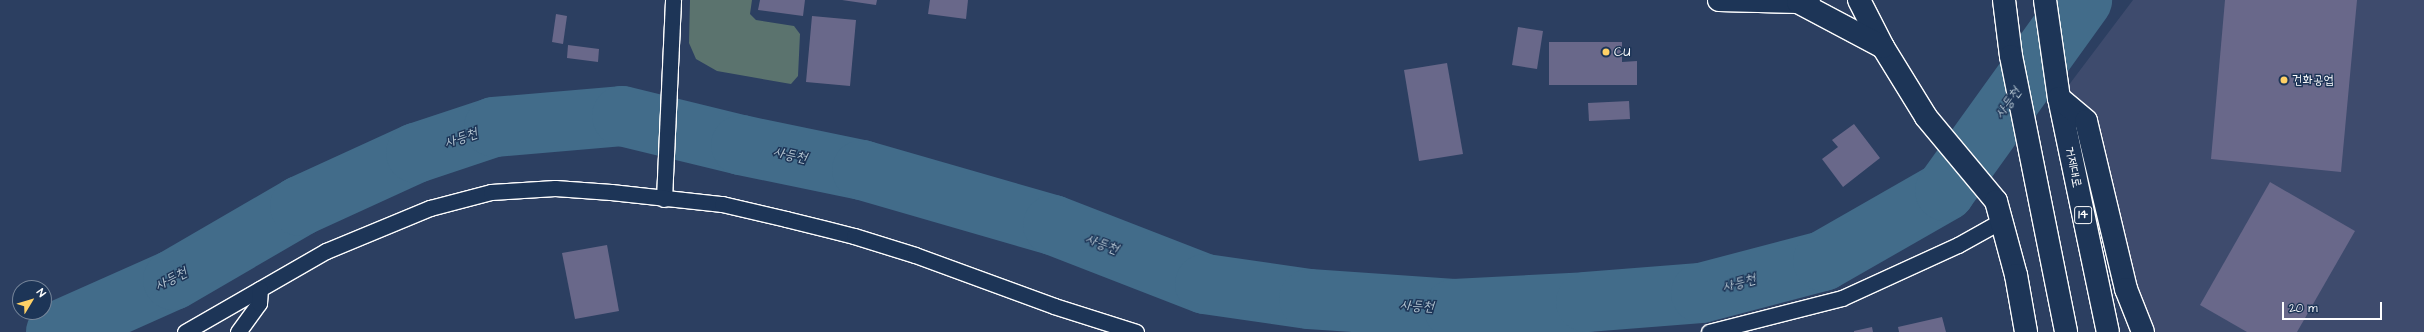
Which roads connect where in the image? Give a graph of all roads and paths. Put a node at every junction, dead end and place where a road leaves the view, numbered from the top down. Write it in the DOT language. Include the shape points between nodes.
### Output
graph roads {
  1 [pos="673,0"];
  2 [pos="1719,0"];
  3 [pos="1858,0"];
  4 [pos="2004,0"];
  5 [pos="2045,0"];
  6 [pos="1804,1"];
  7 [pos="1883,47"];
  8 [pos="2059,98"];
  9 [pos="664,199"];
  10 [pos="1999,211"];
  11 [pos="260,289"];
  12 [pos="185,332"];
  13 [pos="238,332"];
  14 [pos="1136,332"];
  15 [pos="1709,332"];
  16 [pos="2026,332"];
  17 [pos="2066,332"];
  18 [pos="2108,332"];
  19 [pos="2143,332"];
  1 -- 9 [label="lane"];
  2 -- 6 [label="main road"];
  3 -- 7 [label="main road"];
  4 -- 17 [label="main road" via="2011,56"];
  5 -- 8 [label="main road, 거제대로 / 14"];
  6 -- 7 [label="main road"];
  7 -- 10 [label="main road" via="1926,117"];
  8 -- 18 [label="main road, 거제대로 / 14"];
  8 -- 19 [label="main road" via="2086,121 2126,289"];
  9 -- 11 [label="lane" via="555,188 491,192 430,208 334,248"];
  9 -- 14 [label="lane" via="722,204 854,236"];
  10 -- 15 [label="lane" via="1958,245 1842,298"];
  10 -- 16 [label="main road" via="2016,275"];
  11 -- 12 [label="lane"];
  11 -- 13 [label="lane" via="259,303"];
}
